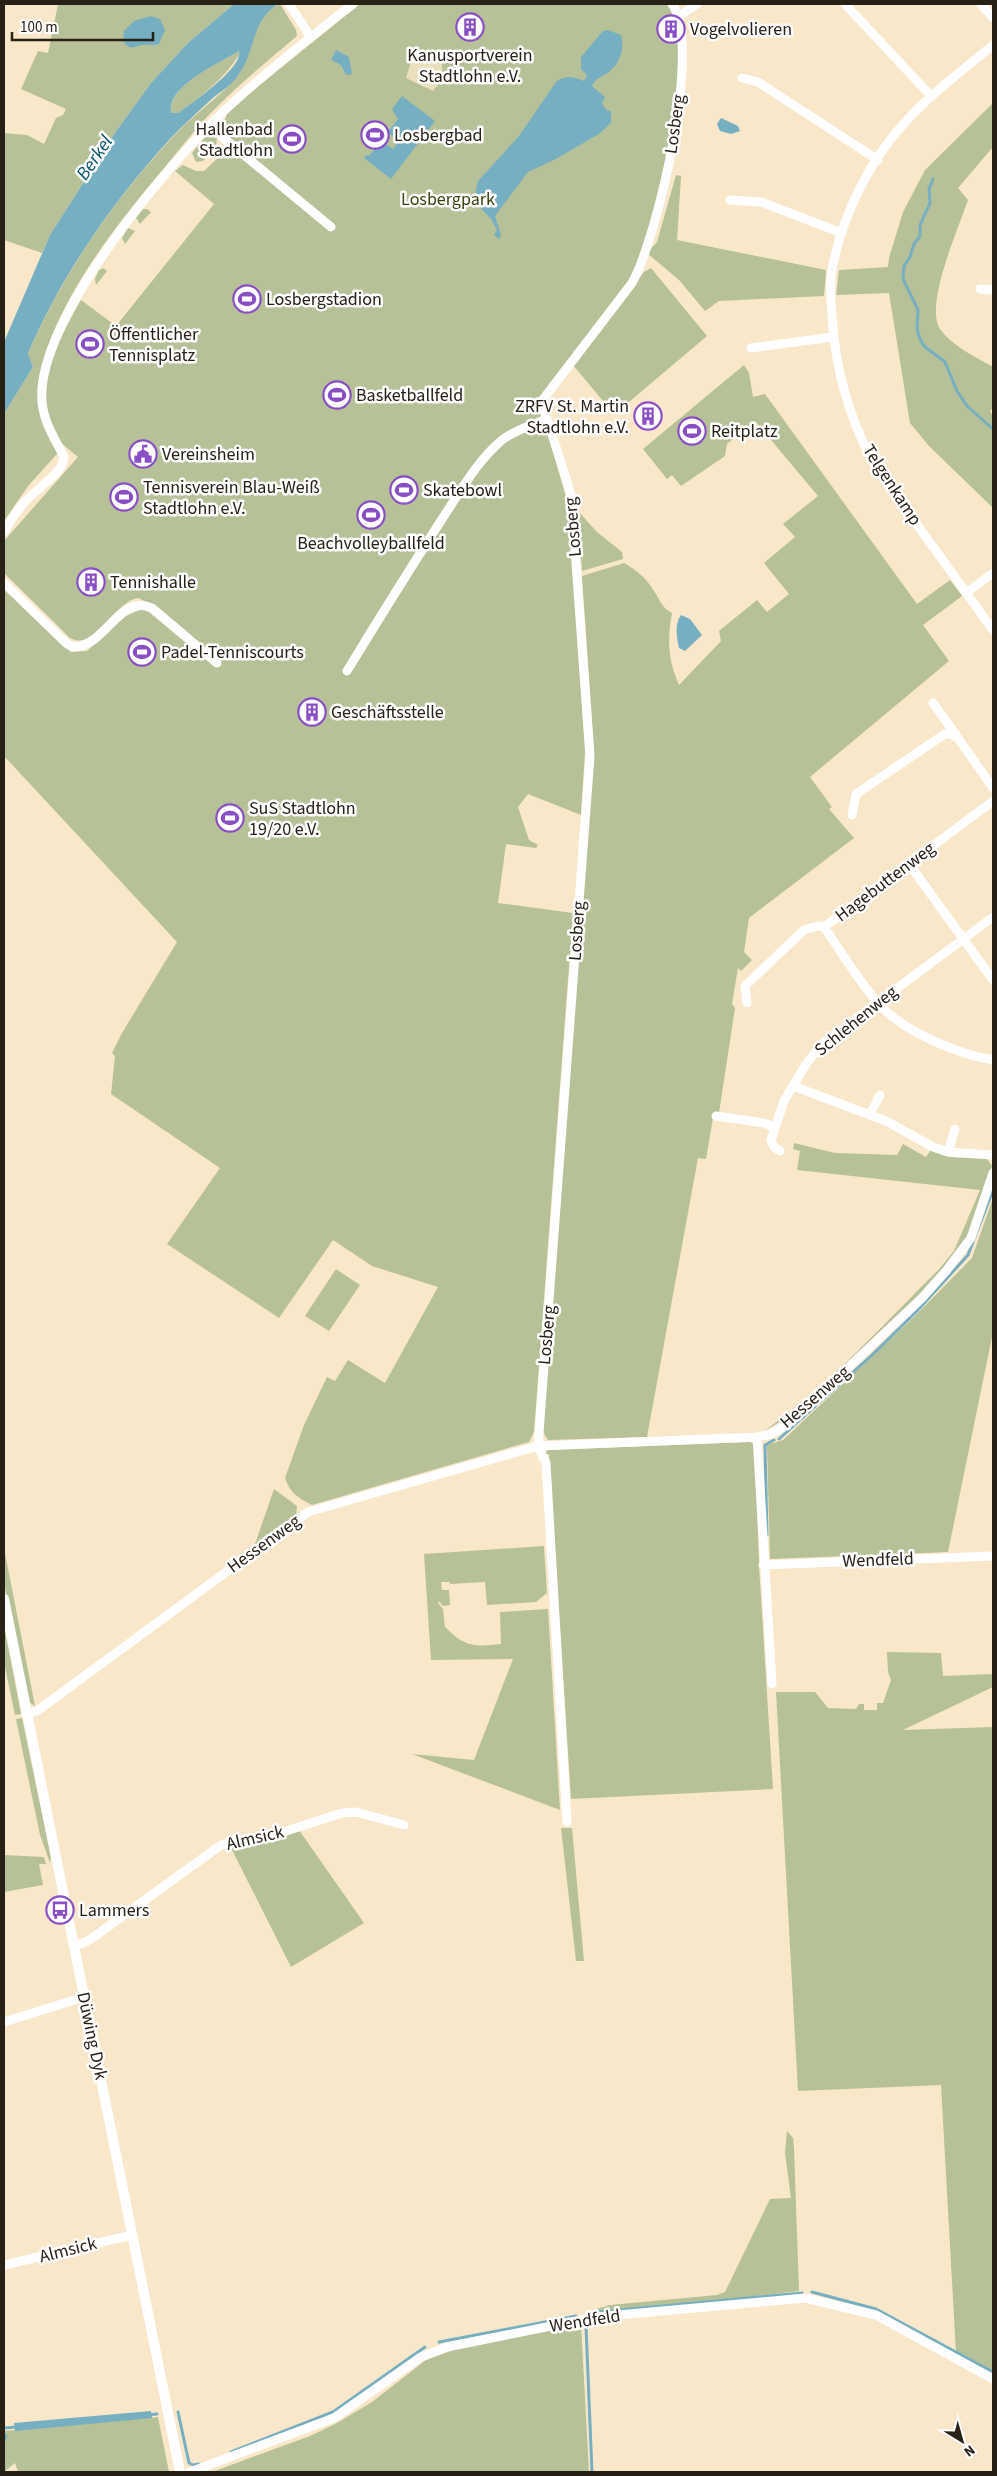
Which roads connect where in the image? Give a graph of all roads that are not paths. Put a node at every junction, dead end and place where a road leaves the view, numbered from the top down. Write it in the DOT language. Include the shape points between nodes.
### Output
graph roads {
  1 [pos="289,4"];
  2 [pos="353,4"];
  3 [pos="672,4"];
  4 [pos="697,4"];
  5 [pos="845,4"];
  6 [pos="981,4"];
  7 [pos="678,16"];
  8 [pos="993,18"];
  9 [pos="310,36"];
  10 [pos="993,46"];
  11 [pos="742,78"];
  12 [pos="931,96"];
  13 [pos="209,126"];
  14 [pos="878,160"];
  15 [pos="730,200"];
  16 [pos="331,227"];
  17 [pos="842,233"];
  18 [pos="980,289"];
  19 [pos="993,290"];
  20 [pos="833,337"];
  21 [pos="751,348"];
  22 [pos="547,419"];
  23 [pos="4,532"];
  24 [pos="993,573"];
  25 [pos="4,583"];
  26 [pos="966,592"];
  27 [pos="993,630"];
  28 [pos="217,663"];
  29 [pos="347,671"];
  30 [pos="933,703"];
  31 [pos="952,735"];
  32 [pos="993,788"];
  33 [pos="993,801"];
  34 [pos="852,815"];
  35 [pos="909,864"];
  36 [pos="993,918"];
  37 [pos="824,927"];
  38 [pos="964,939"];
  39 [pos="993,980"];
  40 [pos="877,1002"];
  41 [pos="747,1003"];
  42 [pos="993,1060"];
  43 [pos="793,1086"];
  44 [pos="880,1095"];
  45 [pos="870,1114"];
  46 [pos="716,1116"];
  47 [pos="774,1128"];
  48 [pos="955,1129"];
  49 [pos="780,1152"];
  50 [pos="948,1152"];
  51 [pos="993,1155"];
  52 [pos="993,1173"];
  53 [pos="757,1437"];
  54 [pos="538,1446"];
  55 [pos="993,1556"];
  56 [pos="763,1565"];
  57 [pos="4,1599"];
  58 [pos="772,1684"];
  59 [pos="26,1714"];
  60 [pos="567,1822"];
  61 [pos="404,1826"];
  62 [pos="72,1944"];
  63 [pos="84,1998"];
  64 [pos="4,2022"];
  65 [pos="132,2235"];
  66 [pos="4,2265"];
  67 [pos="993,2379"];
  68 [pos="180,2472"];
  69 [pos="190,2472"];
  1 -- 9 [label="street"];
  2 -- 9 [label="street"];
  3 -- 7 [label="street, Losberg"];
  4 -- 7 [label="street"];
  5 -- 12 [label="street"];
  6 -- 8 [label="street"];
  7 -- 22 [label="street, Losberg" via="682,52 676,130 660,204 640,269 632,284 541,402"];
  9 -- 13 [label="street"];
  10 -- 12 [label="street, Telgenkamp"];
  11 -- 14 [label="street" via="758,82"];
  12 -- 14 [label="street, Telgenkamp" via="909,118"];
  13 -- 16 [label="street"];
  13 -- 23 [label="street" via="113,240 58,332 44,378 42,401 47,425 64,462 21,505"];
  14 -- 17 [label="street, Telgenkamp" via="854,202"];
  15 -- 17 [label="street" via="761,202"];
  17 -- 20 [label="street, Telgenkamp" via="831,277"];
  18 -- 19 [label="street"];
  20 -- 21 [label="street"];
  20 -- 26 [label="street, Telgenkamp" via="846,400 873,461"];
  22 -- 29 [label="street" via="509,436 470,476"];
  22 -- 54 [label="street, Losberg" via="571,494 590,756"];
  24 -- 26 [label="street"];
  25 -- 28 [label="street" via="73,647 91,643 137,604 152,608"];
  26 -- 27 [label="street, Telgenkamp"];
  30 -- 31 [label="street"];
  31 -- 32 [label="street"];
  31 -- 34 [label="street" via="926,745 856,794"];
  33 -- 35 [label="street, Hagebuttenweg"];
  35 -- 37 [label="street, Hagebuttenweg"];
  35 -- 38 [label="street"];
  36 -- 38 [label="street, Schlehenweg"];
  37 -- 40 [label="street"];
  37 -- 41 [label="street, Hagebuttenweg" via="804,930 745,986"];
  38 -- 39 [label="street"];
  38 -- 40 [label="street, Schlehenweg"];
  40 -- 42 [label="street" via="901,1022 927,1037"];
  40 -- 43 [label="street, Schlehenweg" via="822,1044"];
  43 -- 45 [label="street"];
  43 -- 47 [label="street, Schlehenweg"];
  44 -- 45 [label="street"];
  45 -- 50 [label="street"];
  46 -- 47 [label="street" via="764,1123"];
  47 -- 49 [label="street, Schlehenweg" via="771,1140"];
  48 -- 50 [label="street"];
  50 -- 51 [label="street"];
  52 -- 53 [label="street, Hessenweg" via="971,1238 922,1298 788,1424 771,1434"];
  53 -- 54 [label="street, Hessenweg"];
  53 -- 56 [label="street"];
  54 -- 59 [label="street, Hessenweg" via="308,1512 37,1711"];
  54 -- 60 [label="street" via="546,1463"];
  55 -- 56 [label="street, Wendfeld"];
  56 -- 58 [label="street"];
  57 -- 59 [label="street, Düwing Dyk"];
  59 -- 62 [label="street, Düwing Dyk"];
  61 -- 62 [label="street, Almsick" via="356,1812 342,1813 280,1833 221,1845 91,1938 81,1944"];
  62 -- 63 [label="street, Düwing Dyk"];
  63 -- 64 [label="street"];
  63 -- 65 [label="street, Düwing Dyk"];
  65 -- 66 [label="street, Almsick"];
  65 -- 68 [label="street, Düwing Dyk"];
  67 -- 69 [label="street, Wendfeld" via="876,2315 805,2298 596,2317 447,2347 421,2357 334,2418"];
}
